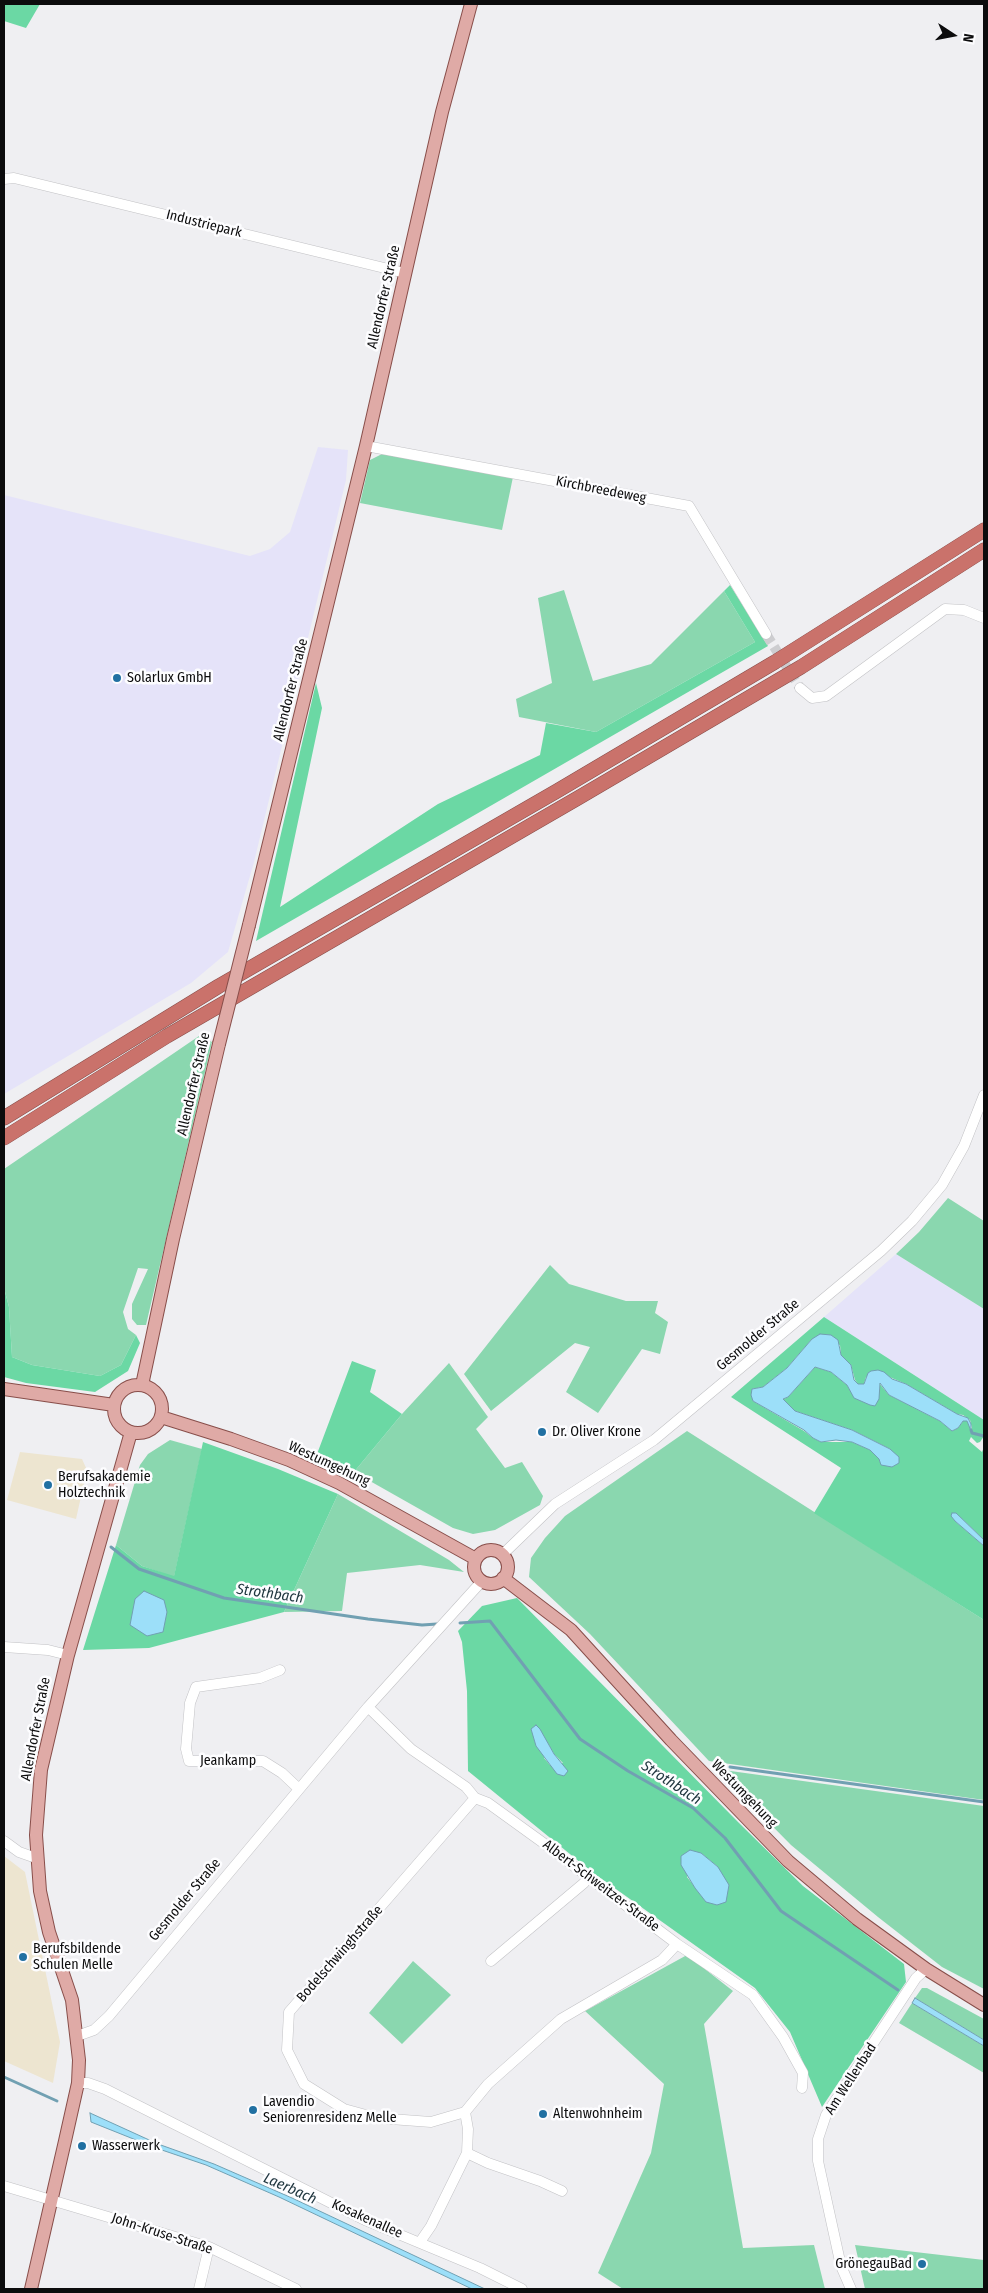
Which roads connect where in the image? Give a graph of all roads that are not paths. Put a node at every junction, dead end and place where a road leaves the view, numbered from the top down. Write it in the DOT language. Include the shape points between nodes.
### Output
graph roads {
  1 [pos="471,4"];
  2 [pos="4,179"];
  3 [pos="405,273"];
  4 [pos="366,446"];
  5 [pos="984,530"];
  6 [pos="984,550"];
  7 [pos="984,618"];
  8 [pos="766,634"];
  9 [pos="800,688"];
  10 [pos="984,1095"];
  11 [pos="4,1118"];
  12 [pos="34,1118"];
  13 [pos="4,1138"];
  14 [pos="4,1148"];
  15 [pos="142,1385"];
  16 [pos="4,1388"];
  17 [pos="114,1405"];
  18 [pos="161,1417"];
  19 [pos="131,1432"];
  20 [pos="502,1555"];
  21 [pos="476,1559"];
  22 [pos="503,1578"];
  23 [pos="482,1581"];
  24 [pos="4,1647"];
  25 [pos="68,1655"];
  26 [pos="280,1670"];
  27 [pos="368,1707"];
  28 [pos="299,1789"];
  29 [pos="475,1798"];
  30 [pos="4,1841"];
  31 [pos="36,1858"];
  32 [pos="588,1877"];
  33 [pos="677,1944"];
  34 [pos="491,1961"];
  35 [pos="926,1969"];
  36 [pos="984,2005"];
  37 [pos="77,2036"];
  38 [pos="78,2083"];
  39 [pos="802,2088"];
  40 [pos="465,2112"];
  41 [pos="467,2153"];
  42 [pos="4,2186"];
  43 [pos="562,2191"];
  44 [pos="52,2199"];
  45 [pos="420,2242"];
  46 [pos="209,2247"];
  47 [pos="31,2289"];
  48 [pos="199,2289"];
  49 [pos="296,2289"];
  50 [pos="522,2289"];
  51 [pos="851,2289"];
  1 -- 3 [label="main road, Allendorfer Straße" via="451,74"];
  2 -- 3 [label="street, Industriepark" via="14,178"];
  3 -- 4 [label="main road, Allendorfer Straße"];
  4 -- 8 [label="street, Kirchbreedeweg" via="689,506"];
  4 -- 15 [label="main road, Allendorfer Straße, bridge" via="219,1044"];
  5 -- 11 [label="highway" via="767,667 219,986"];
  6 -- 12 [label="highway" via="801,667 167,1036"];
  7 -- 9 [label="street" via="964,610 945,609 826,696 812,698"];
  10 -- 20 [label="street, Gesmolder Straße" via="964,1146 942,1184 912,1221 881,1251 654,1440 554,1504"];
  12 -- 13 [label="highway"];
  12 -- 14 [label="highway"];
  15 -- 17 [label="main road" via="124,1389"];
  15 -- 18 [label="main road" via="157,1393"];
  16 -- 17 [label="main road"];
  17 -- 19 [label="main road" via="119,1424"];
  18 -- 19 [label="main road" via="152,1429"];
  18 -- 21 [label="main road, Westumgehung" via="231,1439 340,1483"];
  19 -- 25 [label="main road, Allendorfer Straße"];
  20 -- 21 [label="main road" via="488,1550"];
  20 -- 22 [label="main road" via="507,1568"];
  21 -- 23 [label="main road" via="474,1569"];
  22 -- 23 [label="main road" via="496,1583"];
  22 -- 35 [label="main road, Westumgehung" via="571,1630 788,1861 857,1919"];
  23 -- 27 [label="street, Gesmolder Straße"];
  24 -- 25 [label="street"];
  25 -- 31 [label="main road, Allendorfer Straße" via="42,1770"];
  26 -- 28 [label="street, Jeankamp" via="260,1678 196,1687 190,1703 186,1749 189,1761 263,1761"];
  27 -- 28 [label="street, Gesmolder Straße"];
  27 -- 29 [label="street, Albert-Schweitzer-Straße" via="411,1749 466,1786"];
  28 -- 37 [label="street, Gesmolder Straße" via="109,2016 94,2030"];
  29 -- 32 [label="street, Albert-Schweitzer-Straße" via="488,1803"];
  29 -- 40 [label="street, Bodelschwinghstraße" via="289,2012 287,2050 304,2084 344,2109 377,2118 431,2122"];
  30 -- 31 [label="street" via="19,1852"];
  31 -- 37 [label="main road, Allendorfer Straße" via="49,1932 72,2000"];
  32 -- 33 [label="street, Albert-Schweitzer-Straße"];
  32 -- 34 [label="street"];
  33 -- 39 [label="street, Albert-Schweitzer-Straße" via="754,1995 783,2037 803,2074"];
  33 -- 40 [label="street" via="662,1960 561,2019 488,2084"];
  35 -- 36 [label="main road, Westumgehung"];
  35 -- 51 [label="street, Am Wellenbad" via="916,1978 826,2115 818,2139 818,2161 839,2257"];
  37 -- 38 [label="main road"];
  38 -- 44 [label="main road"];
  38 -- 45 [label="street, Kosakenallee" via="105,2089 367,2221"];
  40 -- 41 [label="street"];
  41 -- 43 [label="street"];
  41 -- 45 [label="street"];
  42 -- 44 [label="street, John-Kruse-Straße"];
  44 -- 46 [label="street, John-Kruse-Straße"];
  44 -- 47 [label="main road"];
  45 -- 50 [label="street, Kosakenallee"];
  46 -- 48 [label="street"];
  46 -- 49 [label="street, John-Kruse-Straße"];
}
